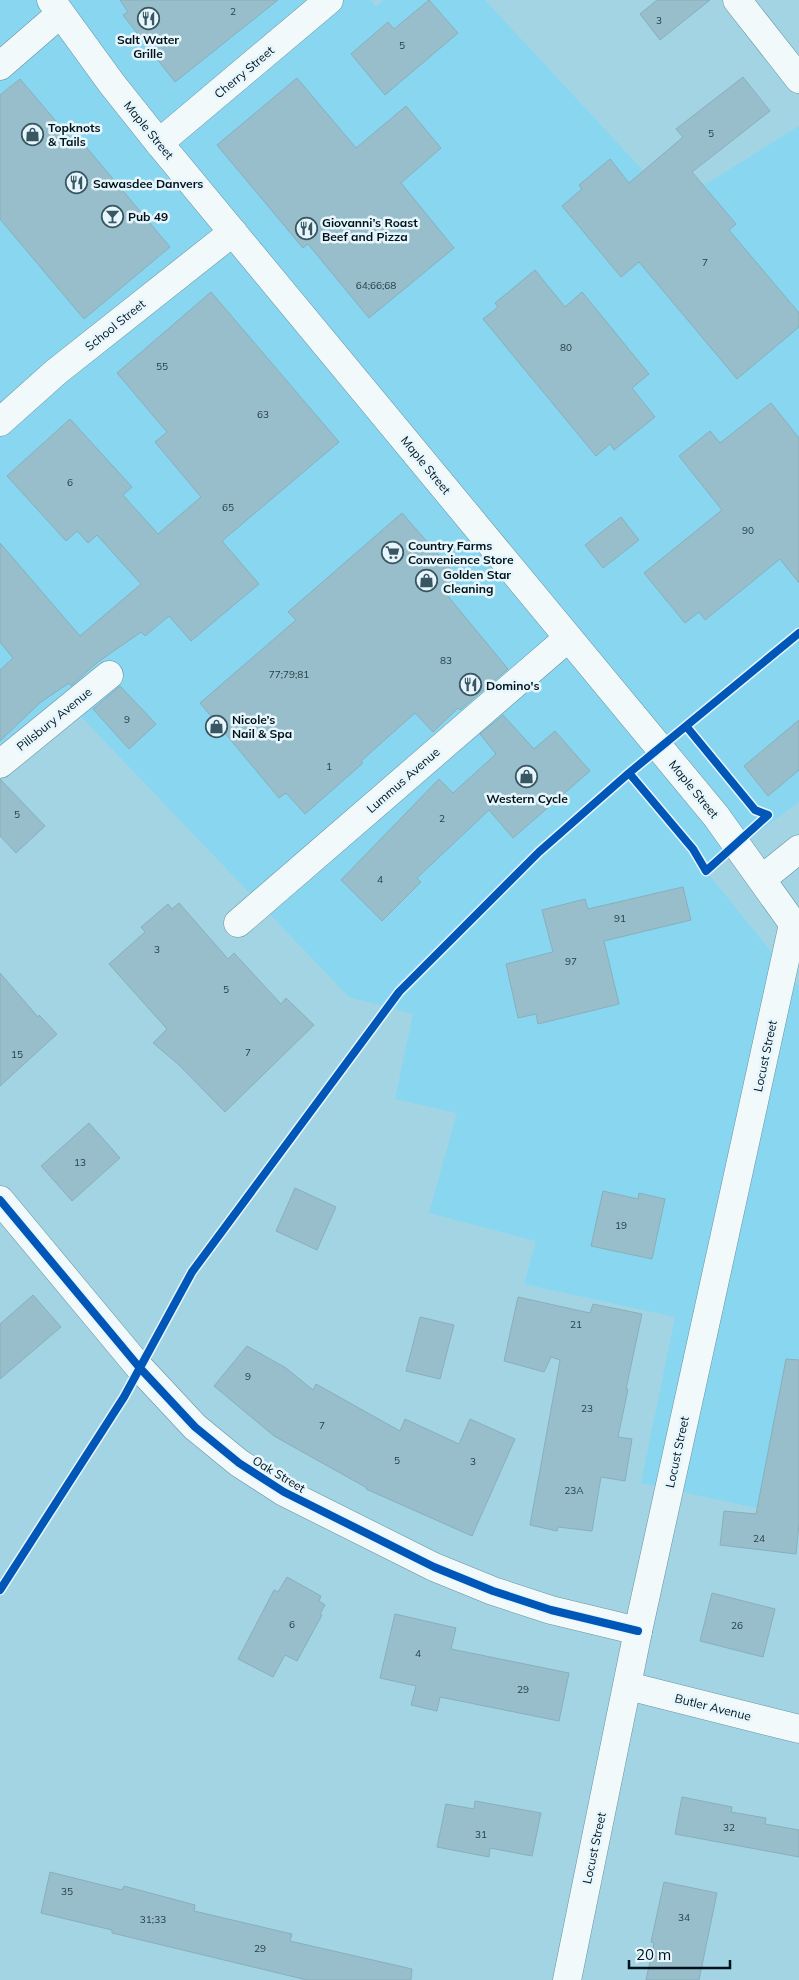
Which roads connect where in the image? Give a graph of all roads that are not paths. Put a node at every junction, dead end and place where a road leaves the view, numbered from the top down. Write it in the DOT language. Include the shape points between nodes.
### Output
graph roads {
  1 [pos="329,0"];
  2 [pos="737,0"];
  3 [pos="55,7"];
  4 [pos="0,66"];
  5 [pos="799,79"];
  6 [pos="158,143"];
  7 [pos="233,232"];
  8 [pos="0,422"];
  9 [pos="568,638"];
  10 [pos="108,674"];
  11 [pos="0,764"];
  12 [pos="799,849"];
  13 [pos="762,879"];
  14 [pos="238,923"];
  15 [pos="796,928"];
  16 [pos="0,1200"];
  17 [pos="638,1631"];
  18 [pos="628,1686"];
  19 [pos="799,1729"];
  20 [pos="567,1980"];
  1 -- 6 [label="main road, Cherry Street"];
  2 -- 5 [label="main road"];
  3 -- 4 [label="main road"];
  3 -- 6 [label="main road, Maple Street"];
  6 -- 7 [label="main road, Maple Street"];
  7 -- 8 [label="main road, School Street" via="56,372"];
  7 -- 9 [label="main road, Maple Street"];
  9 -- 13 [label="main road, Maple Street" via="716,816"];
  9 -- 14 [label="main road, Lummus Avenue"];
  10 -- 11 [label="main road, Pillsbury Avenue"];
  12 -- 13 [label="main road"];
  13 -- 15 [label="main road, Maple Street"];
  15 -- 17 [label="main road, Locust Street"];
  16 -- 17 [label="main road, Oak Street" via="144,1373 195,1427 239,1463 284,1492 434,1568 551,1610"];
  17 -- 18 [label="main road, Locust Street"];
  18 -- 19 [label="main road, Butler Avenue"];
  18 -- 20 [label="main road, Locust Street"];
}
